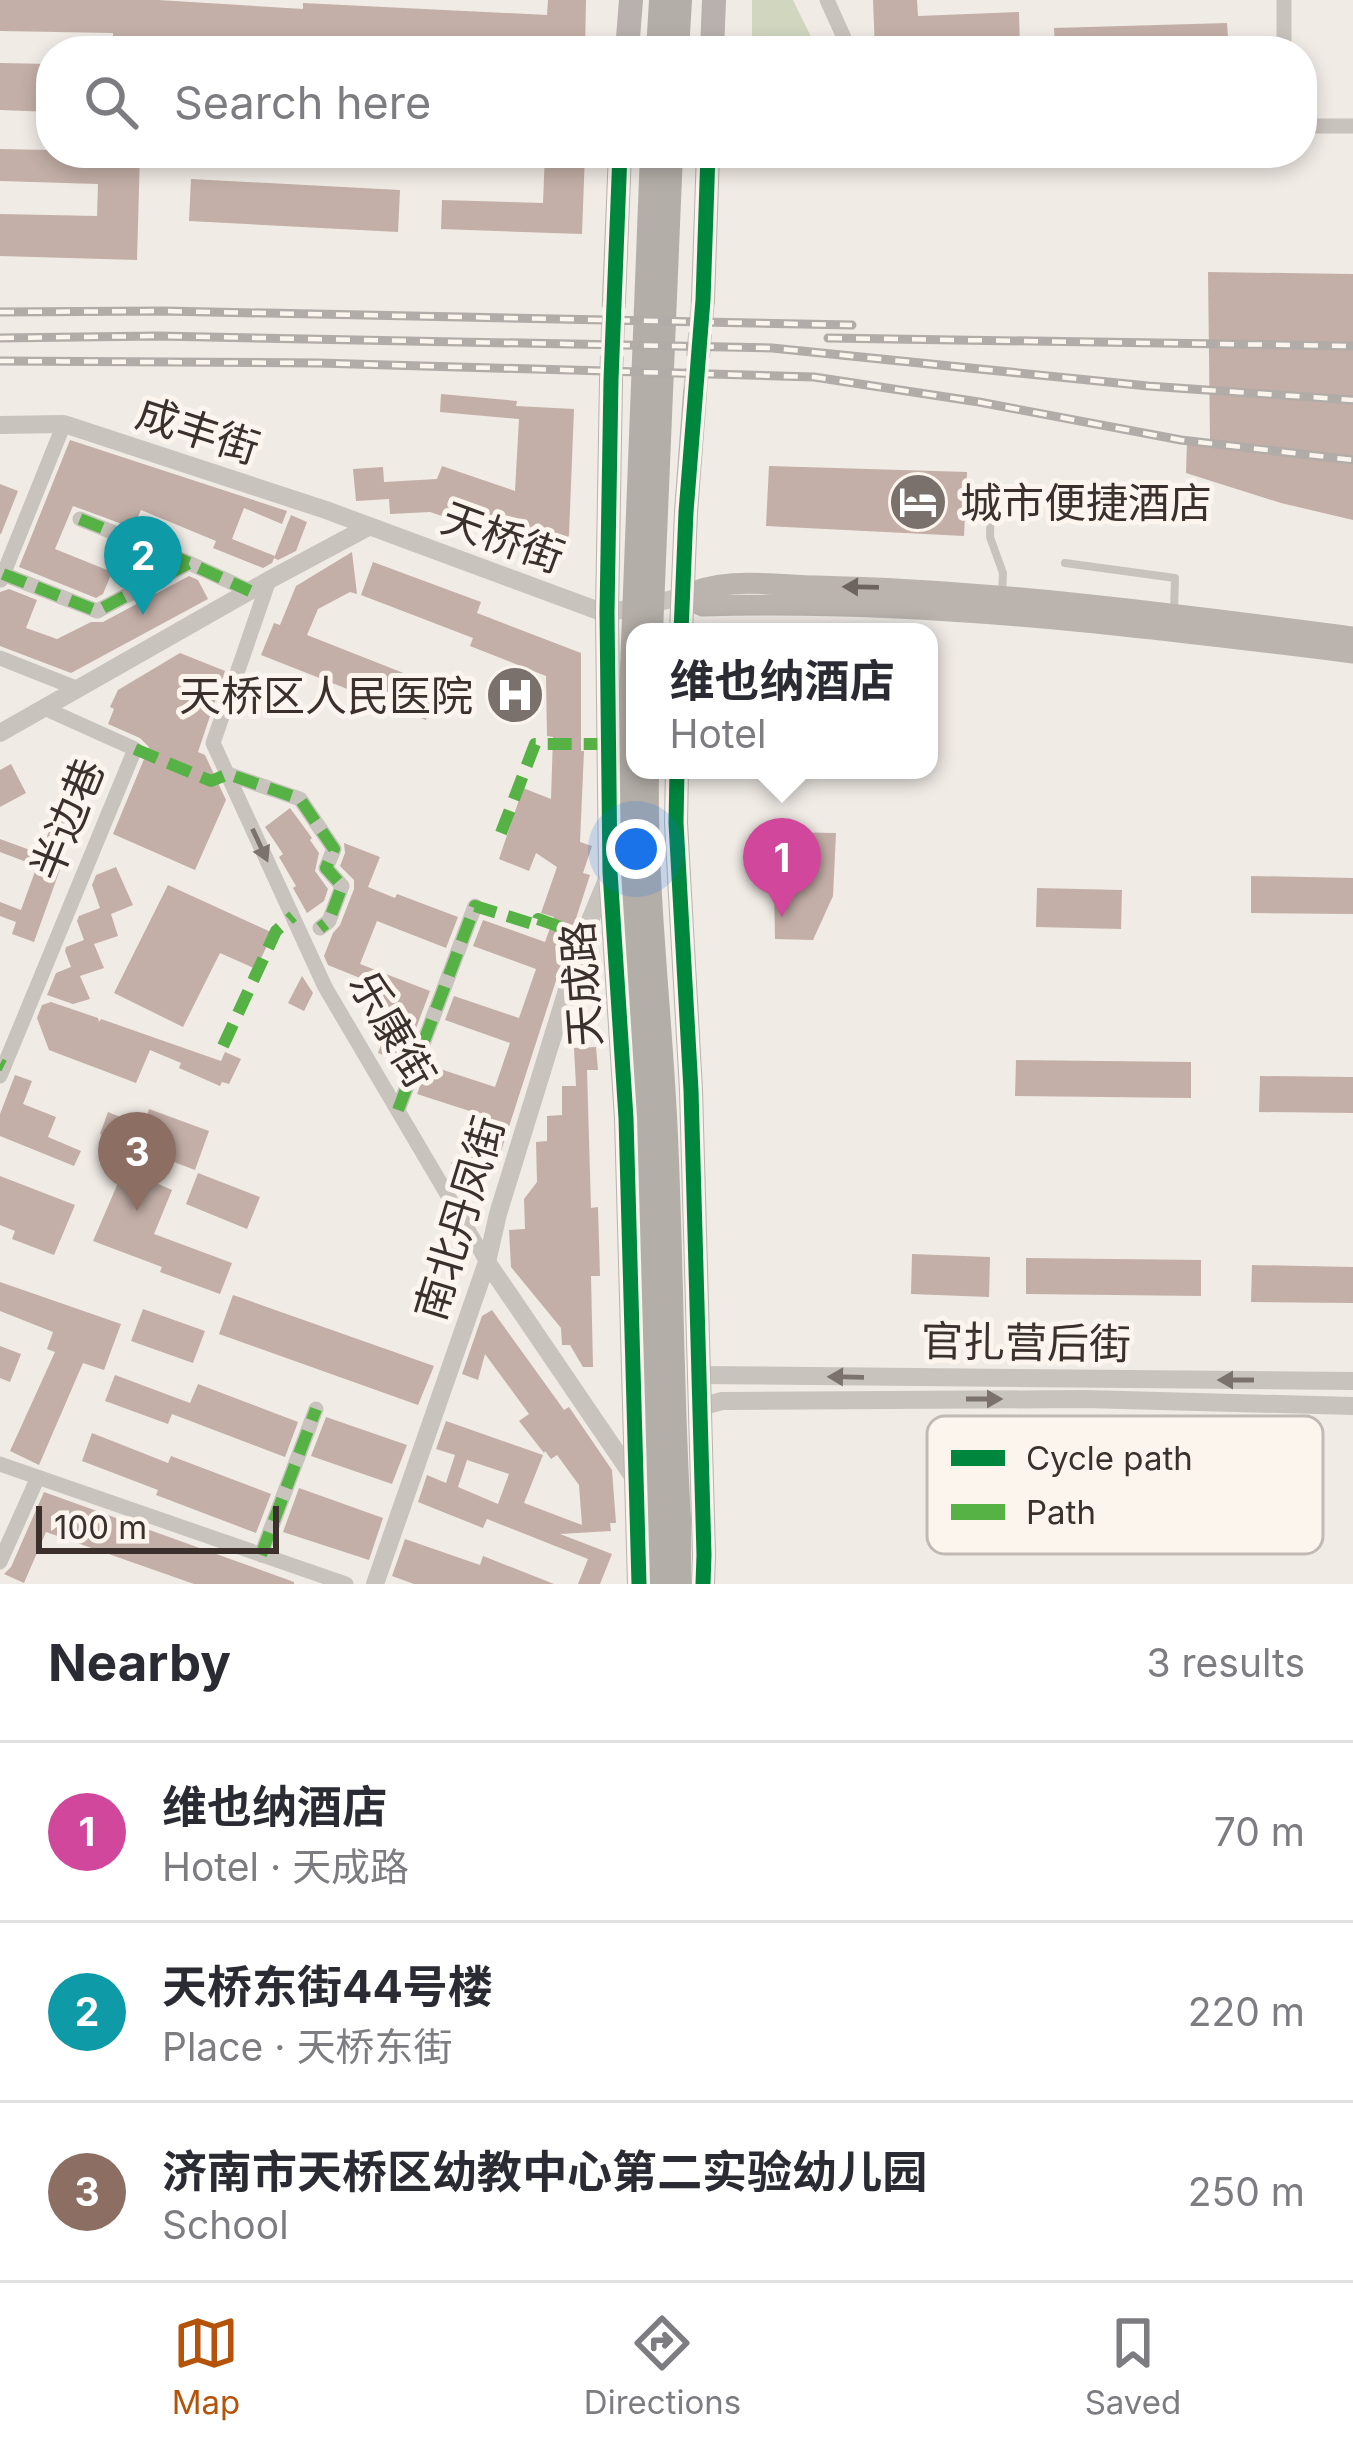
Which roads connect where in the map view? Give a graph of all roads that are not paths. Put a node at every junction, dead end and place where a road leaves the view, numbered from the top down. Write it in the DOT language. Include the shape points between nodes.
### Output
graph roads {
  1 [pos="632,0"];
  2 [pos="661,0"];
  3 [pos="680,0"];
  4 [pos="714,0"];
  5 [pos="827,0"];
  6 [pos="1284,0"];
  7 [pos="628,36"];
  8 [pos="659,36"];
  9 [pos="678,36"];
  10 [pos="713,36"];
  11 [pos="843,36"];
  12 [pos="1284,36"];
  13 [pos="1317,126"];
  14 [pos="1353,126"];
  15 [pos="619,168"];
  16 [pos="651,168"];
  17 [pos="670,168"];
  18 [pos="708,168"];
  19 [pos="614,300"];
  20 [pos="704,300"];
  21 [pos="611,380"];
  22 [pos="695,394"];
  23 [pos="64,424"];
  24 [pos="0,425"];
  25 [pos="991,487"];
  26 [pos="80,519"];
  27 [pos="370,526"];
  28 [pos="189,563"];
  29 [pos="1065,563"];
  30 [pos="2,578"];
  31 [pos="269,580"];
  32 [pos="250,591"];
  33 [pos="682,597"];
  34 [pos="1002,598"];
  35 [pos="607,613"];
  36 [pos="1173,614"];
  37 [pos="634,623"];
  38 [pos="651,623"];
  39 [pos="681,623"];
  40 [pos="1353,637"];
  41 [pos="1353,653"];
  42 [pos="0,658"];
  43 [pos="76,688"];
  44 [pos="44,709"];
  45 [pos="0,733"];
  46 [pos="228,774"];
  47 [pos="628,779"];
  48 [pos="647,779"];
  49 [pos="677,779"];
  50 [pos="610,872"];
  51 [pos="475,906"];
  52 [pos="320,928"];
  53 [pos="0,1076"];
  54 [pos="398,1110"];
  55 [pos="487,1262"];
  56 [pos="698,1375"];
  57 [pos="1353,1381"];
  58 [pos="1353,1406"];
  59 [pos="700,1407"];
  60 [pos="316,1409"];
  61 [pos="0,1464"];
  62 [pos="38,1477"];
  63 [pos="634,1478"];
  64 [pos="262,1555"];
  65 [pos="0,1562"];
  66 [pos="346,1584"];
  67 [pos="375,1584"];
  68 [pos="639,1584"];
  69 [pos="659,1584"];
  70 [pos="679,1584"];
  71 [pos="703,1584"];
  1 -- 7 [label="main road"];
  2 -- 8 [label="highway"];
  3 -- 9 [label="highway"];
  4 -- 10 [label="main road"];
  5 -- 11 [label="street"];
  6 -- 12 [label="street"];
  13 -- 14 [label="street"];
  15 -- 19 [label="main road"];
  16 -- 37 [label="highway, 天成路"];
  17 -- 38 [label="highway"];
  18 -- 20 [label="main road"];
  21 -- 35 [label="main road, 天成路"];
  22 -- 33 [label="main road"];
  23 -- 24 [label="street, 成丰街"];
  23 -- 27 [label="street, 成丰街"];
  23 -- 30 [label="street"];
  25 -- 34 [label="lane"];
  26 -- 28 [label="street"];
  27 -- 31 [label="street"];
  27 -- 35 [label="street, 天桥街"];
  28 -- 30 [label="street" via="97,611"];
  28 -- 32 [label="street"];
  29 -- 36 [label="lane" via="1175,578"];
  31 -- 32 [label="street"];
  31 -- 46 [label="street, 乐康街" via="213,743"];
  32 -- 43 [label="street"];
  34 -- 33 [label="main road, one-way" via="735,584"];
  33 -- 35 [label="street, 天桥街"];
  33 -- 39 [label="main road"];
  33 -- 41 [label="main road" via="703,606 890,608 1151,627"];
  34 -- 36 [label="main road"];
  35 -- 50 [label="main road, 天成路"];
  36 -- 40 [label="main road"];
  42 -- 43 [label="street"];
  43 -- 44 [label="street"];
  44 -- 45 [label="street"];
  44 -- 53 [label="street, 半边巷" via="135,749"];
  46 -- 52 [label="street" via="300,799 334,849 326,868 342,886"];
  46 -- 54 [label="street, 乐康街, one-way" via="326,987"];
  47 -- 69 [label="highway, 天成路"];
  48 -- 70 [label="highway, 天成路"];
  49 -- 56 [label="main road"];
  50 -- 55 [label="street, 南北丹凤街" via="578,953"];
  50 -- 63 [label="main road, 天成路" via="626,1118"];
  51 -- 54 [label="street"];
  54 -- 55 [label="street, 乐康街"];
  55 -- 63 [label="street, 乐康街"];
  55 -- 67 [label="street, 南北丹凤街"];
  57 -- 56 [label="street, 官扎营后街, one-way"];
  56 -- 59 [label="main road"];
  59 -- 58 [label="street, 官扎营后街, one-way" via="1085,1399"];
  59 -- 71 [label="main road"];
  60 -- 64 [label="street"];
  61 -- 62 [label="street"];
  62 -- 64 [label="street"];
  62 -- 65 [label="street"];
  63 -- 68 [label="main road, 天成路"];
  64 -- 66 [label="street"];
}
